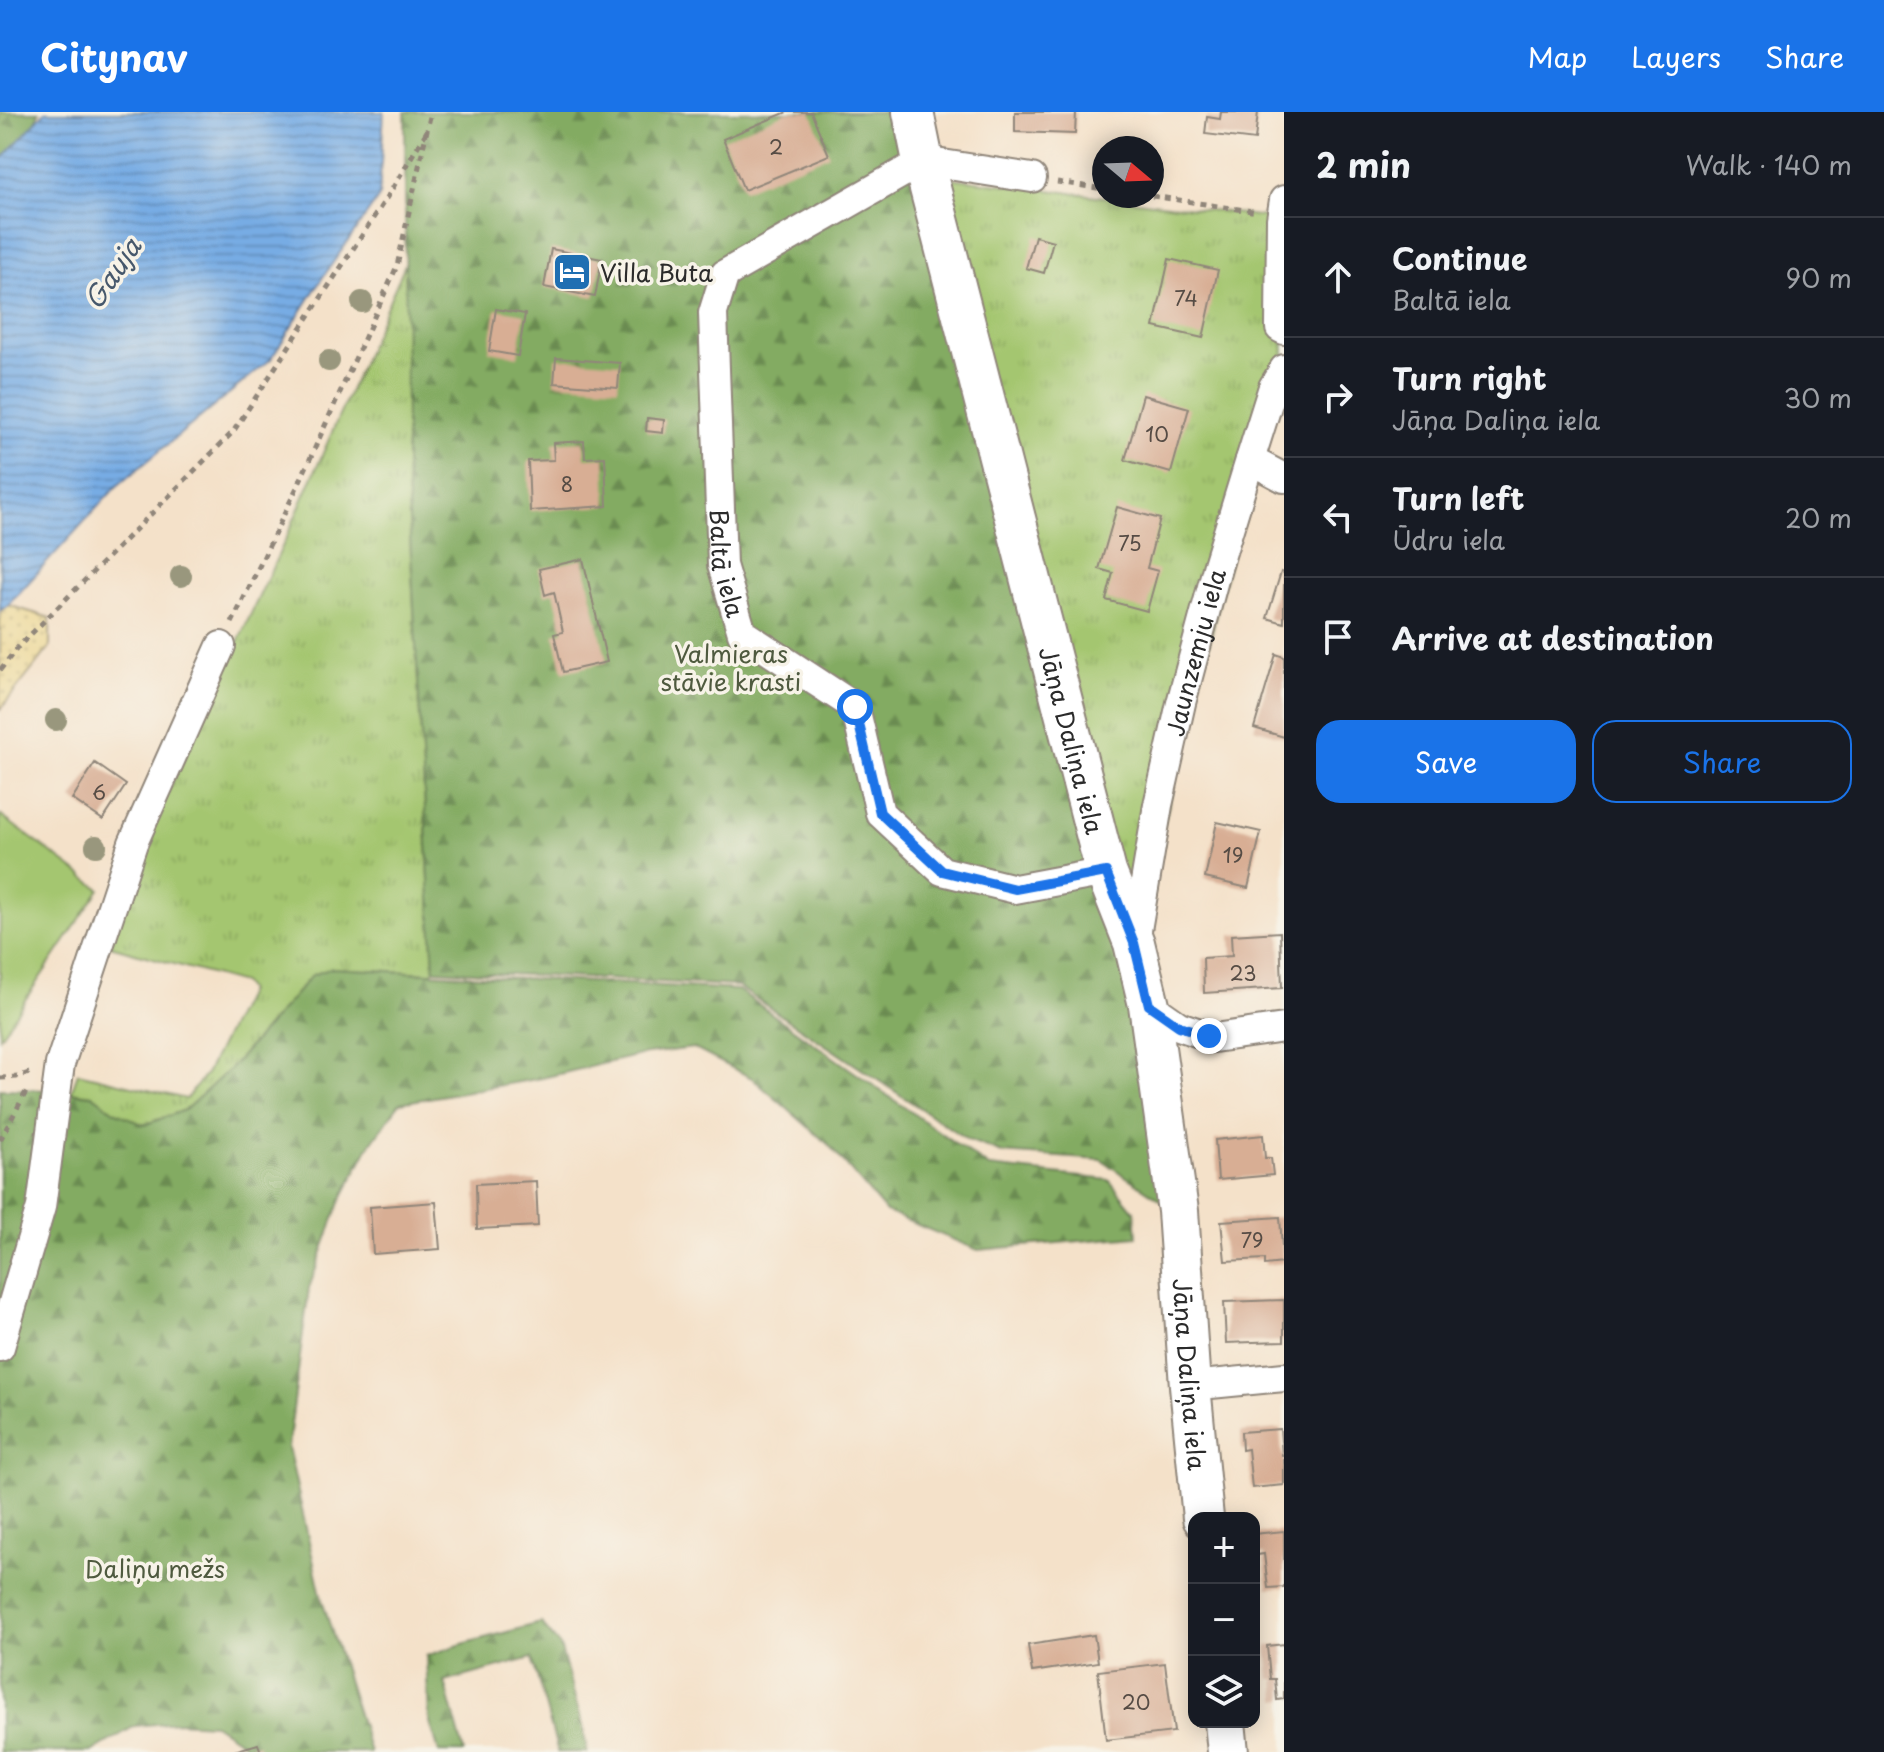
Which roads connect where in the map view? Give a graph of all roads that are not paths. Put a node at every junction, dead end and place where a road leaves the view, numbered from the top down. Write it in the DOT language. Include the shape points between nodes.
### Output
graph roads {
  1 [pos="913,112"];
  2 [pos="923,161"];
  3 [pos="1032,178"];
  4 [pos="1283,208"];
  5 [pos="1284,330"];
  6 [pos="1284,369"];
  7 [pos="1250,460"];
  8 [pos="1284,478"];
  9 [pos="221,646"];
  10 [pos="1106,872"];
  11 [pos="1134,943"];
  12 [pos="1149,1005"];
  13 [pos="1284,1028"];
  14 [pos="0,1347"];
  15 [pos="1284,1377"];
  16 [pos="1190,1386"];
  17 [pos="1202,1512"];
  18 [pos="1226,1728"];
  19 [pos="1228,1752"];
  1 -- 2 [label="street, Jāņa Daliņa iela"];
  2 -- 3 [label="street"];
  2 -- 10 [label="street, Jāņa Daliņa iela"];
  2 -- 10 [label="street, Baltā iela" via="725,274 713,313 722,565 742,633 855,707 880,813 942,871 1015,889"];
  4 -- 5 [label="street"];
  6 -- 7 [label="street, Jaunzemju iela" via="1273,387"];
  7 -- 8 [label="street"];
  7 -- 11 [label="street, Jaunzemju iela" via="1181,703"];
  9 -- 14 [label="street" via="133,843 60,1064 41,1207"];
  10 -- 11 [label="street, Jāņa Daliņa iela"];
  11 -- 12 [label="street, Jāņa Daliņa iela"];
  12 -- 13 [label="street" via="1179,1026 1214,1038"];
  12 -- 16 [label="street, Jāņa Daliņa iela" via="1178,1211"];
  15 -- 16 [label="street"];
  16 -- 17 [label="street, Jāņa Daliņa iela"];
  18 -- 19 [label="street"];
}
